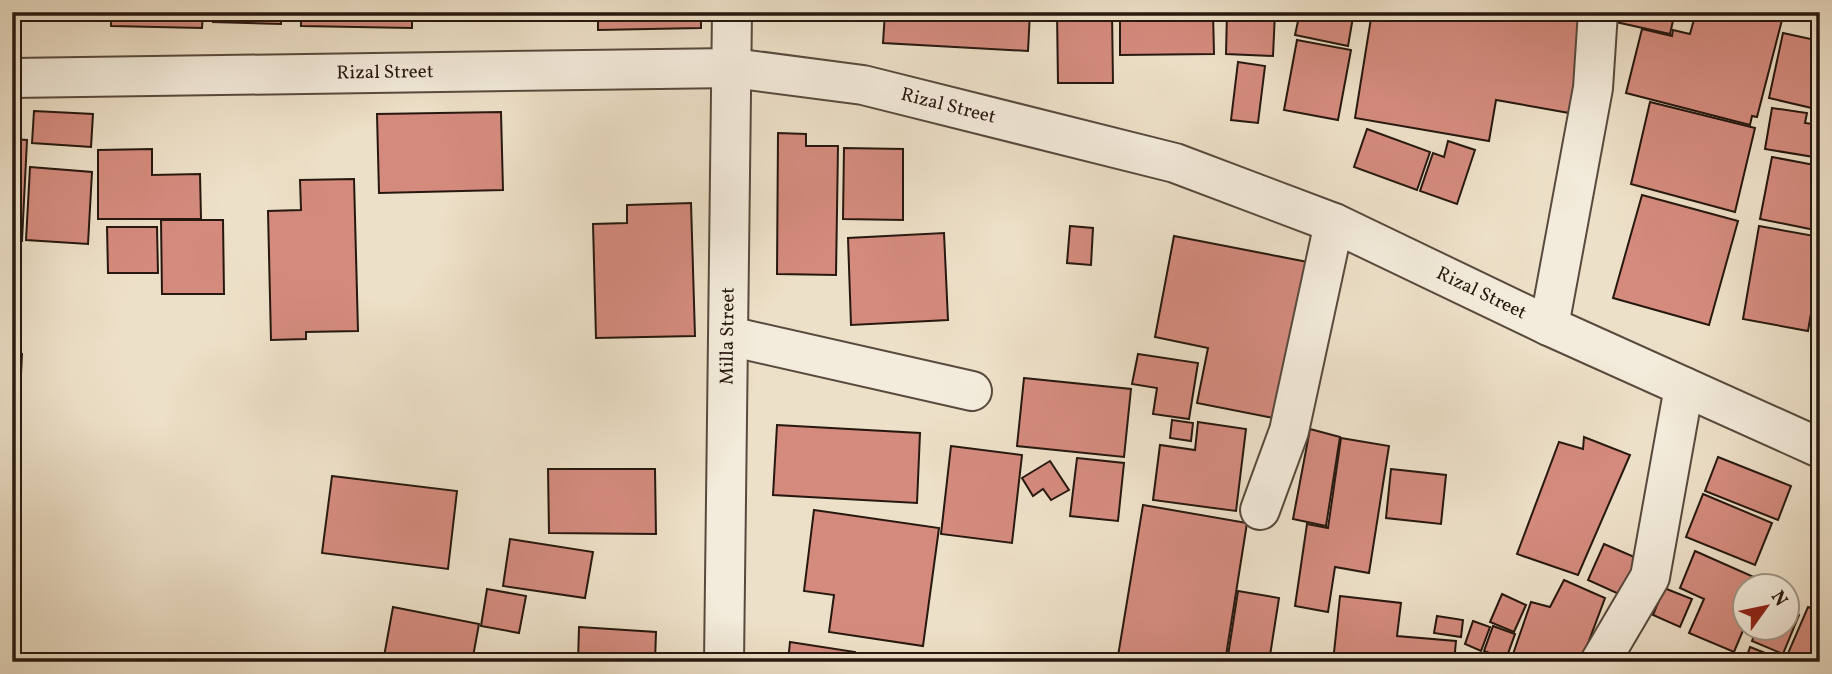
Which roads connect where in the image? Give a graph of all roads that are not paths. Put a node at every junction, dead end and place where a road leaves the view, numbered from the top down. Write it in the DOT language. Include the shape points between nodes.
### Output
graph roads {
  1 [pos="732,12"];
  2 [pos="1598,12"];
  3 [pos="733,68"];
  4 [pos="12,78"];
  5 [pos="1334,223"];
  6 [pos="1549,326"];
  7 [pos="729,336"];
  8 [pos="1684,387"];
  9 [pos="972,391"];
  10 [pos="1820,448"];
  11 [pos="1260,510"];
  12 [pos="724,662"];
  13 [pos="1600,662"];
  1 -- 3 [label="street, Milla Street"];
  2 -- 6 [label="street" via="1593,88"];
  3 -- 4 [label="street, Rizal Street"];
  3 -- 5 [label="street, Rizal Street" via="863,85 1175,163"];
  3 -- 7 [label="street, Milla Street"];
  5 -- 6 [label="street, Rizal Street"];
  5 -- 11 [label="street" via="1289,430"];
  6 -- 8 [label="street, Rizal Street"];
  7 -- 9 [label="street"];
  7 -- 12 [label="street, Milla Street"];
  8 -- 10 [label="street, Rizal Street"];
  8 -- 13 [label="street" via="1650,577"];
}
